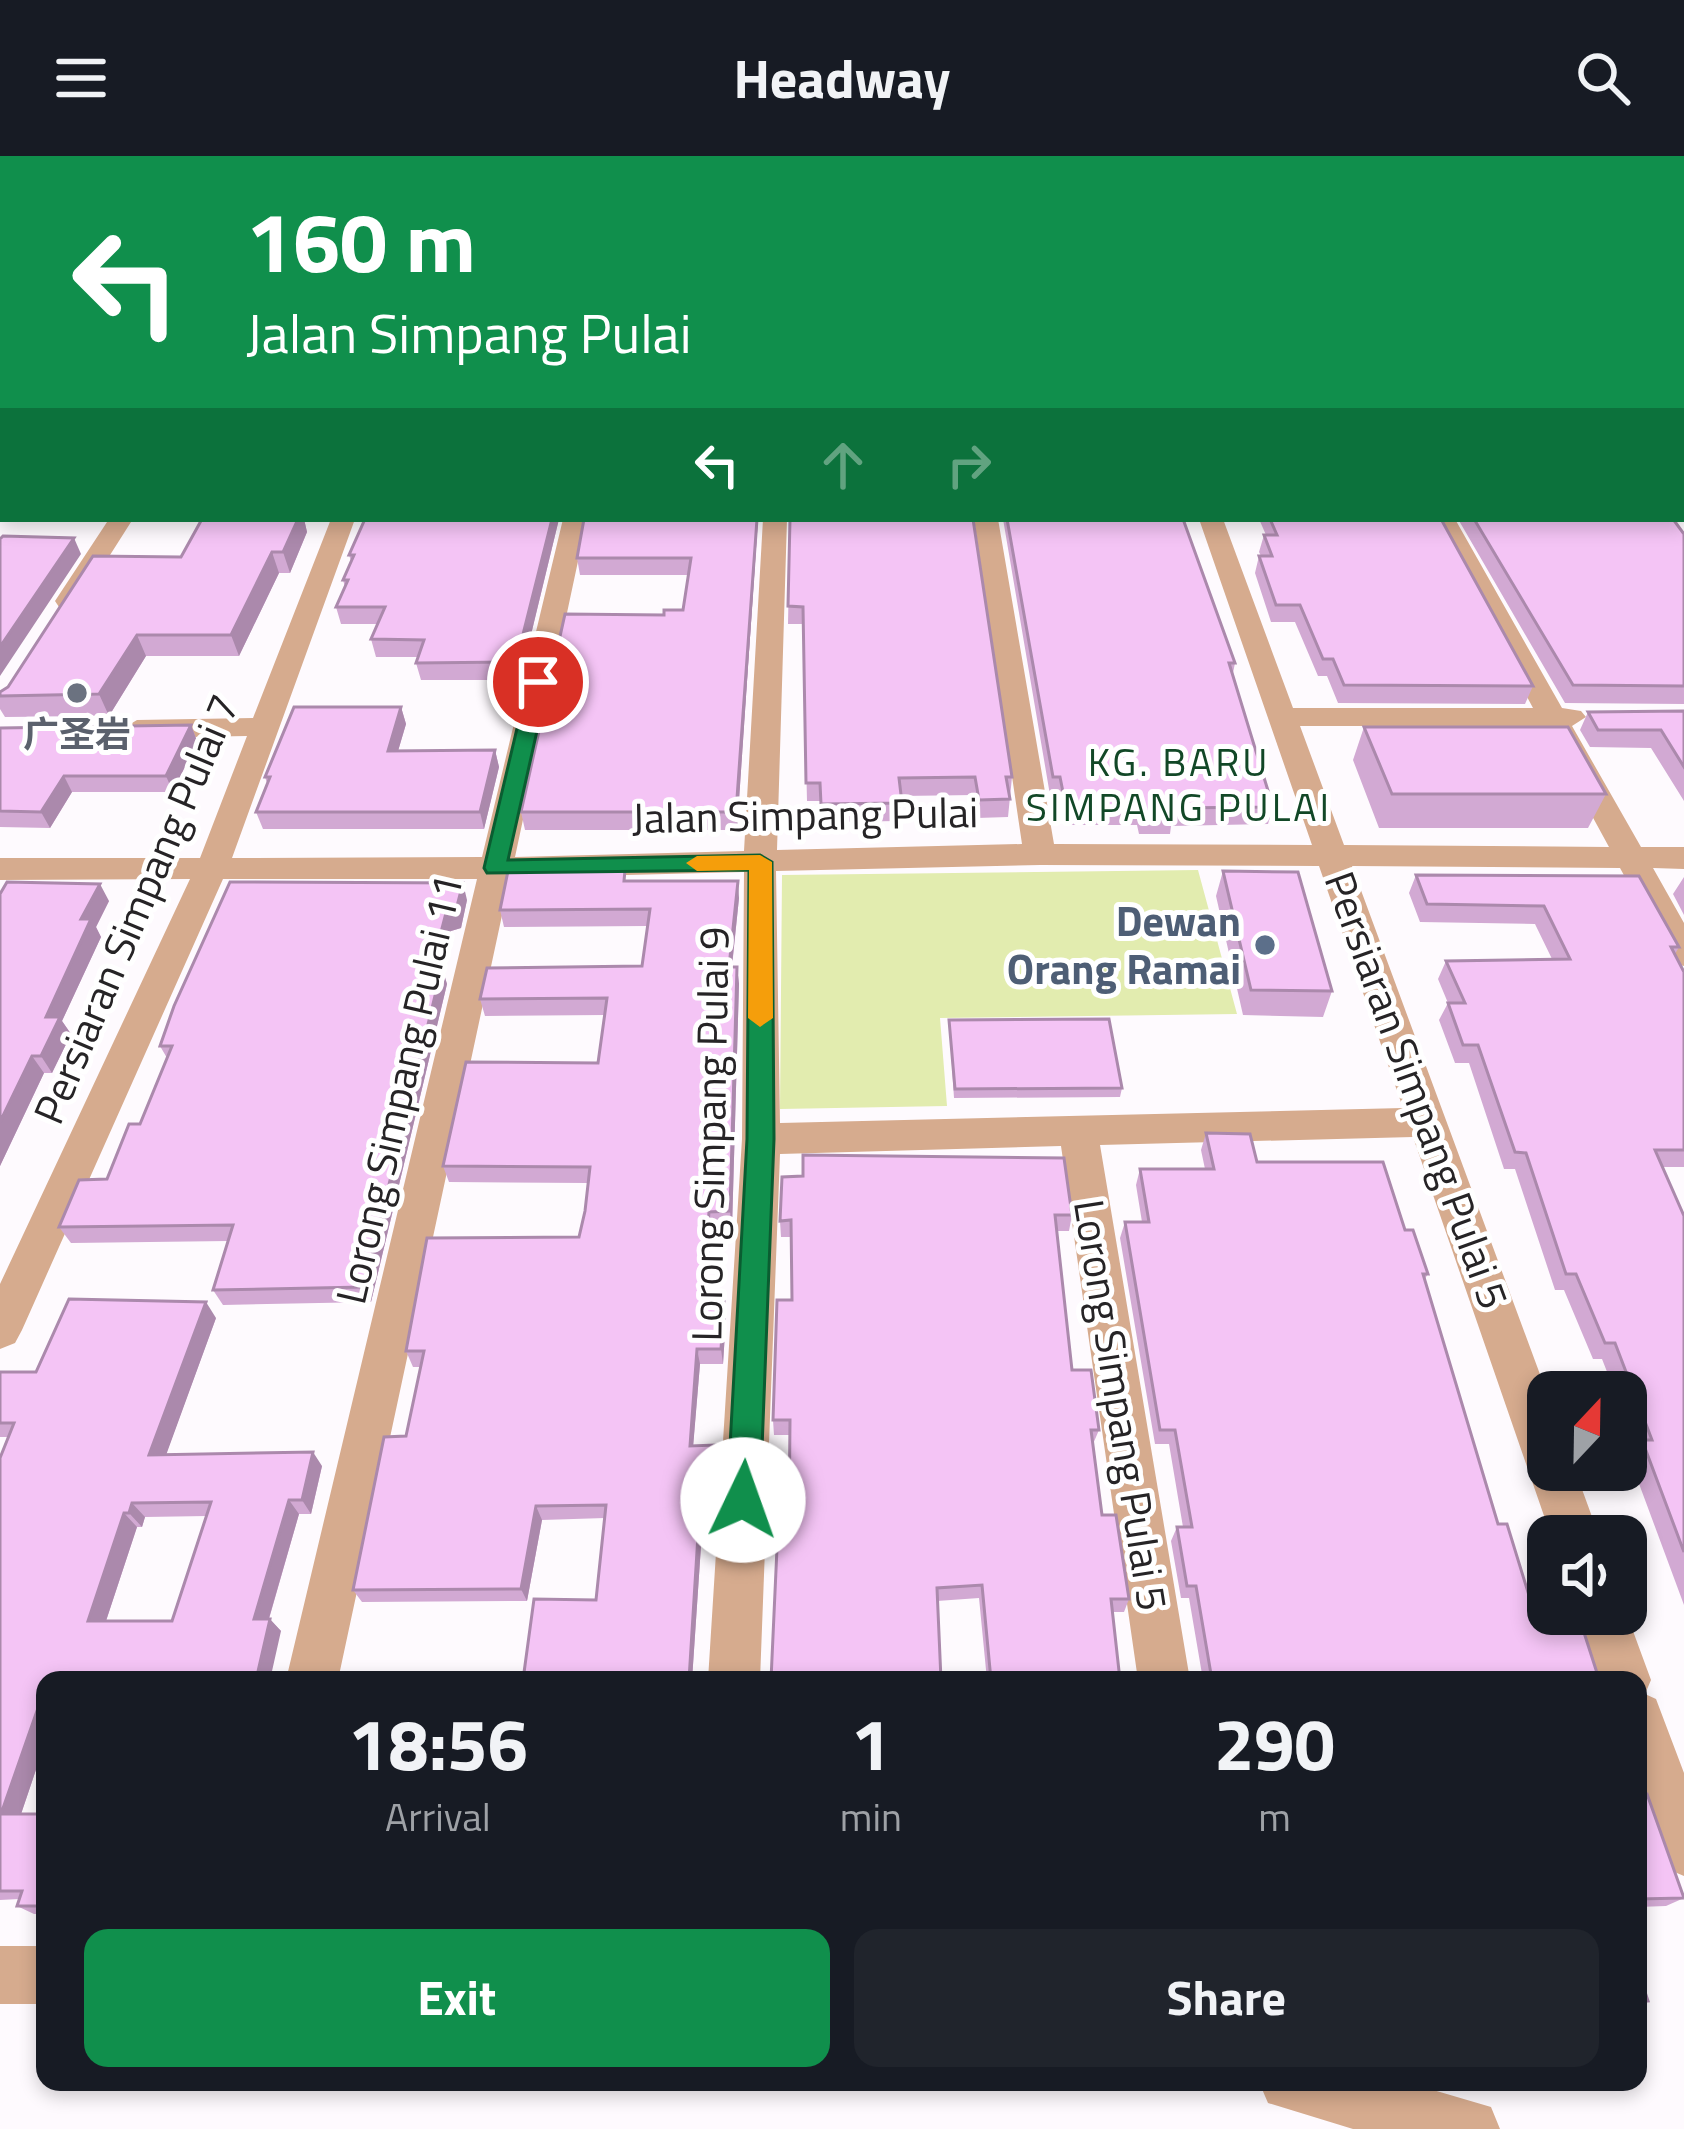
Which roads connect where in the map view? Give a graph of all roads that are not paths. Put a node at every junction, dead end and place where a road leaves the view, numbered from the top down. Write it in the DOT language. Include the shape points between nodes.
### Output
graph roads {
  1 [pos="119,522"];
  2 [pos="342,522"];
  3 [pos="574,522"];
  4 [pos="775,522"];
  5 [pos="986,522"];
  6 [pos="1212,522"];
  7 [pos="1445,522"];
  8 [pos="48,632"];
  9 [pos="1282,717"];
  10 [pos="1552,717"];
  11 [pos="1596,717"];
  12 [pos="265,727"];
  13 [pos="111,729"];
  14 [pos="1040,854"];
  15 [pos="1334,858"];
  16 [pos="1629,858"];
  17 [pos="1684,858"];
  18 [pos="760,862"];
  19 [pos="212,868"];
  20 [pos="495,868"];
  21 [pos="0,869"];
  22 [pos="1684,954"];
  23 [pos="1431,1121"];
  24 [pos="1078,1130"];
  25 [pos="760,1139"];
  26 [pos="0,1330"];
  27 [pos="1527,1398"];
  28 [pos="1609,1635"];
  29 [pos="314,1671"];
  30 [pos="734,1671"];
  31 [pos="1163,1671"];
  32 [pos="1622,1671"];
  33 [pos="1647,1743"];
  34 [pos="1684,1849"];
  35 [pos="0,1975"];
  36 [pos="36,1975"];
  37 [pos="1323,2091"];
  38 [pos="1469,2129"];
  1 -- 8 [label="street"];
  2 -- 12 [label="street, Persiaran Simpang Pulai 7"];
  3 -- 20 [label="street, Lorong Simpang Pulai 11"];
  4 -- 18 [label="street, Lorong Simpang Pulai 9"];
  5 -- 14 [label="street"];
  6 -- 9 [label="street, Persiaran Simpang Pulai 5"];
  7 -- 10 [label="street"];
  9 -- 10 [label="street"];
  9 -- 15 [label="street, Persiaran Simpang Pulai 5"];
  10 -- 11 [label="street"];
  10 -- 16 [label="street"];
  12 -- 13 [label="street"];
  12 -- 19 [label="street, Persiaran Simpang Pulai 7"];
  14 -- 15 [label="street, Jalan Simpang Pulai"];
  14 -- 18 [label="street, Jalan Simpang Pulai"];
  15 -- 16 [label="street, Jalan Simpang Pulai"];
  15 -- 23 [label="street, Persiaran Simpang Pulai 5"];
  16 -- 17 [label="street, Jalan Simpang Pulai"];
  16 -- 22 [label="street"];
  18 -- 20 [label="street, Jalan Simpang Pulai"];
  18 -- 25 [label="street, Lorong Simpang Pulai 9"];
  19 -- 20 [label="street, Jalan Simpang Pulai"];
  19 -- 21 [label="street, Jalan Simpang Pulai"];
  19 -- 26 [label="street, Persiaran Simpang Pulai 7"];
  20 -- 29 [label="street, Lorong Simpang Pulai 11"];
  23 -- 24 [label="street"];
  23 -- 27 [label="street, Persiaran Simpang Pulai 5"];
  24 -- 25 [label="street"];
  24 -- 31 [label="street, Lorong Simpang Pulai 5"];
  25 -- 30 [label="street, Lorong Simpang Pulai 9"];
  28 -- 32 [label="street"];
  33 -- 34 [label="street"];
  35 -- 36 [label="street"];
  37 -- 38 [label="street"];
}
